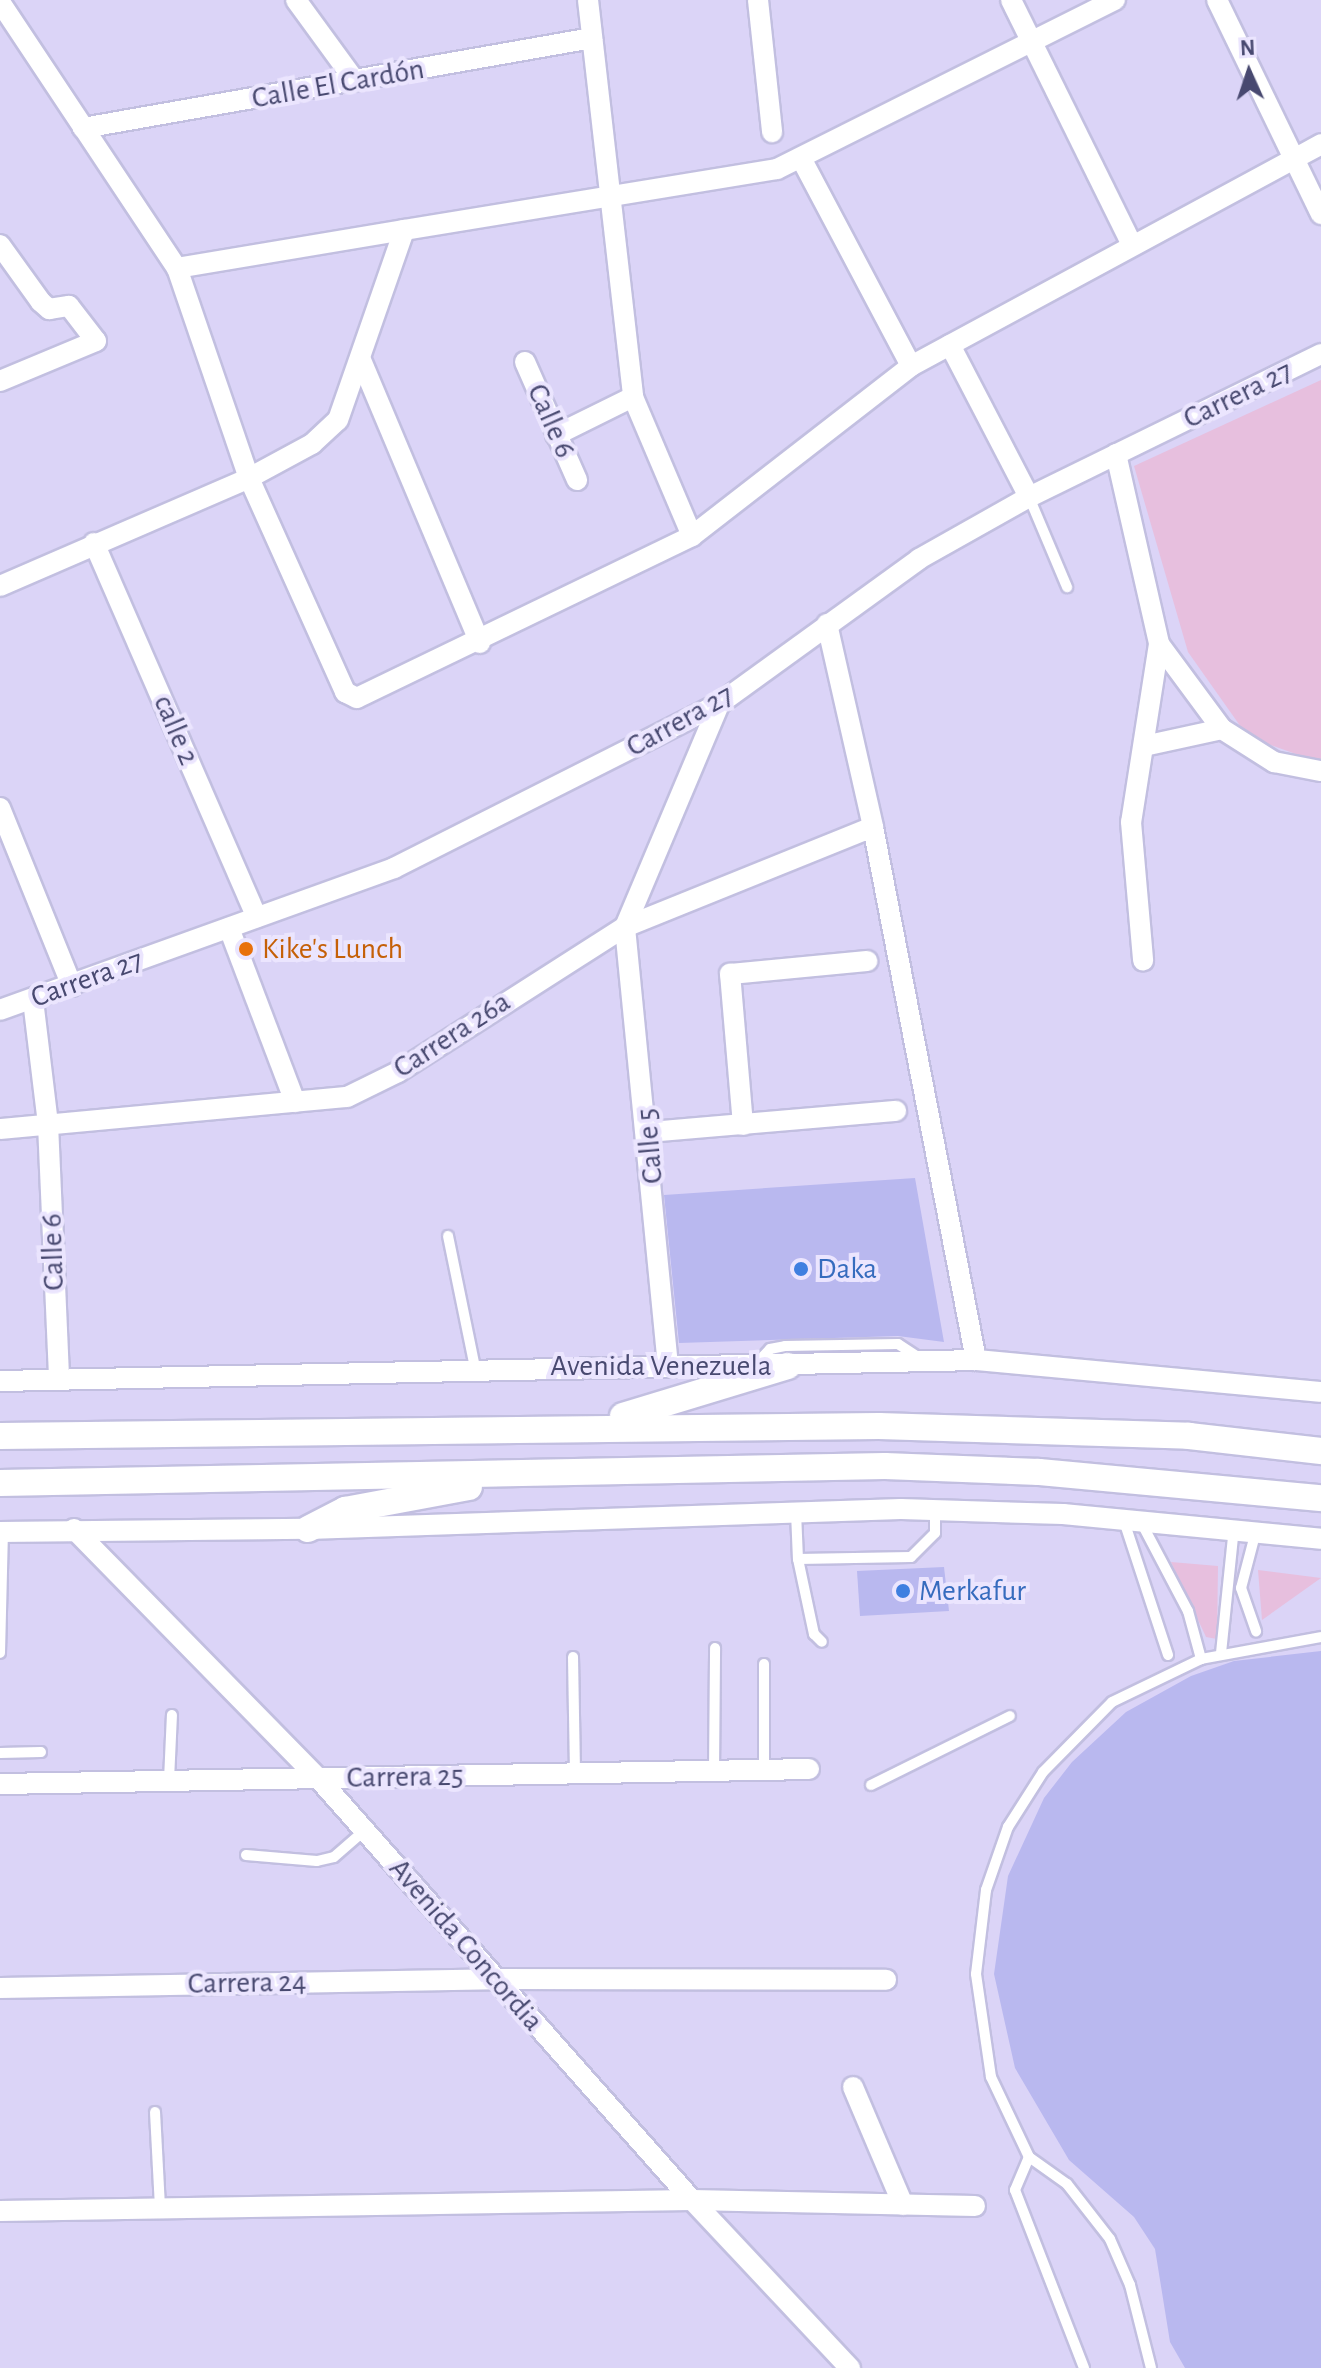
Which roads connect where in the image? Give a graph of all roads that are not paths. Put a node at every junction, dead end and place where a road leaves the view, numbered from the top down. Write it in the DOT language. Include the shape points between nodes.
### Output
graph roads {
  1 [pos="296,0"];
  2 [pos="588,0"];
  3 [pos="758,0"];
  4 [pos="1011,0"];
  5 [pos="1115,0"];
  6 [pos="1217,0"];
  7 [pos="0,2"];
  8 [pos="592,38"];
  9 [pos="1032,43"];
  10 [pos="355,81"];
  11 [pos="83,128"];
  12 [pos="772,132"];
  13 [pos="1321,144"];
  14 [pos="1295,158"];
  15 [pos="802,160"];
  16 [pos="608,198"];
  17 [pos="1321,214"];
  18 [pos="404,230"];
  19 [pos="0,245"];
  20 [pos="1132,245"];
  21 [pos="177,268"];
  22 [pos="950,345"];
  23 [pos="1321,354"];
  24 [pos="361,360"];
  25 [pos="525,362"];
  26 [pos="911,366"];
  27 [pos="0,381"];
  28 [pos="633,397"];
  29 [pos="556,435"];
  30 [pos="1116,454"];
  31 [pos="249,478"];
  32 [pos="577,480"];
  33 [pos="1029,497"];
  34 [pos="692,536"];
  35 [pos="94,543"];
  36 [pos="0,586"];
  37 [pos="1067,587"];
  38 [pos="827,624"];
  39 [pos="480,643"];
  40 [pos="1159,644"];
  41 [pos="719,704"];
  42 [pos="1222,729"];
  43 [pos="1144,746"];
  44 [pos="1320,771"];
  45 [pos="0,808"];
  46 [pos="873,827"];
  47 [pos="4,830"];
  48 [pos="257,917"];
  49 [pos="625,927"];
  50 [pos="229,928"];
  51 [pos="1143,960"];
  52 [pos="867,961"];
  53 [pos="72,986"];
  54 [pos="33,1000"];
  55 [pos="0,1010"];
  56 [pos="295,1102"];
  57 [pos="896,1111"];
  58 [pos="48,1124"];
  59 [pos="743,1125"];
  60 [pos="0,1129"];
  61 [pos="649,1132"];
  62 [pos="448,1236"];
  63 [pos="976,1360"];
  64 [pos="668,1366"];
  65 [pos="788,1366"];
  66 [pos="928,1366"];
  67 [pos="475,1367"];
  68 [pos="752,1369"];
  69 [pos="59,1380"];
  70 [pos="0,1381"];
  71 [pos="1321,1392"];
  72 [pos="568,1427"];
  73 [pos="0,1436"];
  74 [pos="1321,1451"];
  75 [pos="533,1473"];
  76 [pos="0,1483"];
  77 [pos="1321,1498"];
  78 [pos="796,1510"];
  79 [pos="935,1510"];
  80 [pos="1132,1520"];
  81 [pos="1234,1528"];
  82 [pos="74,1529"];
  83 [pos="308,1529"];
  84 [pos="1256,1530"];
  85 [pos="2,1532"];
  86 [pos="1321,1539"];
  87 [pos="798,1559"];
  88 [pos="1256,1631"];
  89 [pos="1321,1637"];
  90 [pos="822,1642"];
  91 [pos="715,1648"];
  92 [pos="0,1653"];
  93 [pos="1221,1653"];
  94 [pos="1168,1655"];
  95 [pos="573,1657"];
  96 [pos="1201,1659"];
  97 [pos="764,1664"];
  98 [pos="172,1715"];
  99 [pos="1010,1716"];
  100 [pos="41,1752"];
  101 [pos="0,1753"];
  102 [pos="809,1769"];
  103 [pos="714,1771"];
  104 [pos="764,1771"];
  105 [pos="575,1773"];
  106 [pos="319,1779"];
  107 [pos="169,1780"];
  108 [pos="0,1784"];
  109 [pos="871,1785"];
  110 [pos="364,1831"];
  111 [pos="246,1855"];
  112 [pos="495,1979"];
  113 [pos="886,1980"];
  114 [pos="0,1988"];
  115 [pos="853,2087"];
  116 [pos="155,2112"];
  117 [pos="1029,2157"];
  118 [pos="692,2200"];
  119 [pos="903,2205"];
  120 [pos="975,2206"];
  121 [pos="160,2209"];
  122 [pos="0,2211"];
  123 [pos="850,2368"];
  124 [pos="1084,2368"];
  125 [pos="1151,2368"];
  1 -- 10 [label="street"];
  2 -- 8 [label="street"];
  3 -- 12 [label="street"];
  4 -- 9 [label="street"];
  5 -- 9 [label="street"];
  6 -- 14 [label="street"];
  7 -- 11 [label="street"];
  8 -- 10 [label="street, Calle El Cardón"];
  8 -- 16 [label="street"];
  9 -- 15 [label="street"];
  9 -- 20 [label="street"];
  10 -- 11 [label="street, Calle El Cardón"];
  11 -- 21 [label="street"];
  13 -- 14 [label="street"];
  14 -- 17 [label="street"];
  14 -- 20 [label="street"];
  15 -- 16 [label="street"];
  15 -- 26 [label="street"];
  16 -- 18 [label="street"];
  16 -- 28 [label="street"];
  18 -- 21 [label="street"];
  18 -- 24 [label="street"];
  19 -- 27 [label="street" via="41,302 49,309 69,306 96,338 94,345"];
  20 -- 22 [label="street"];
  21 -- 31 [label="street"];
  22 -- 26 [label="street"];
  22 -- 33 [label="street"];
  23 -- 30 [label="street, Carrera 27"];
  24 -- 31 [label="street" via="338,420 312,444"];
  24 -- 39 [label="street"];
  25 -- 29 [label="street, Calle 6"];
  26 -- 34 [label="street"];
  28 -- 29 [label="street"];
  28 -- 34 [label="street"];
  29 -- 32 [label="street, Calle 6"];
  30 -- 33 [label="street, Carrera 27"];
  30 -- 40 [label="street"];
  31 -- 35 [label="street"];
  31 -- 39 [label="street" via="345,692 357,698 373,695"];
  33 -- 37 [label="lane"];
  33 -- 38 [label="street, Carrera 27" via="919,559"];
  34 -- 39 [label="street"];
  35 -- 36 [label="street"];
  35 -- 48 [label="street, calle 2"];
  38 -- 41 [label="street, Carrera 27"];
  38 -- 46 [label="street"];
  40 -- 42 [label="street"];
  40 -- 43 [label="street"];
  41 -- 48 [label="street, Carrera 27" via="394,868"];
  41 -- 49 [label="street"];
  42 -- 43 [label="street"];
  42 -- 44 [label="street" via="1274,762"];
  43 -- 51 [label="street" via="1131,822"];
  45 -- 47 [label="street"];
  46 -- 49 [label="street, Carrera 26a"];
  46 -- 63 [label="street"];
  47 -- 53 [label="street"];
  48 -- 50 [label="street, Carrera 27"];
  49 -- 56 [label="street, Carrera 26a" via="398,1072 347,1097"];
  49 -- 61 [label="street, Calle 5"];
  50 -- 53 [label="street, Carrera 27"];
  50 -- 56 [label="street"];
  52 -- 59 [label="street" via="730,974"];
  53 -- 54 [label="street, Carrera 27"];
  54 -- 55 [label="street, Carrera 27"];
  54 -- 58 [label="street, Calle 6"];
  56 -- 58 [label="street, Carrera 26a"];
  57 -- 59 [label="street"];
  58 -- 60 [label="street, Carrera 26a"];
  58 -- 69 [label="street, Calle 6"];
  59 -- 61 [label="street"];
  61 -- 64 [label="street, Calle 5"];
  62 -- 67 [label="lane"];
  63 -- 66 [label="street, Avenida Venezuela"];
  63 -- 71 [label="street, Avenida Venezuela"];
  64 -- 67 [label="street, Avenida Venezuela"];
  64 -- 68 [label="street, Avenida Venezuela"];
  65 -- 66 [label="street, Avenida Venezuela"];
  65 -- 68 [label="street, Avenida Venezuela"];
  65 -- 72 [label="street" via="730,1379 660,1408"];
  66 -- 68 [label="lane" via="898,1344 785,1346 770,1349"];
  67 -- 69 [label="street, Avenida Venezuela"];
  69 -- 70 [label="street, Avenida Venezuela"];
  72 -- 73 [label="street, Avenida Venezuela"];
  72 -- 74 [label="street, Avenida Venezuela" via="1037,1429"];
  75 -- 76 [label="street"];
  75 -- 77 [label="street" via="885,1466 1039,1472"];
  75 -- 83 [label="street" via="345,1510"];
  78 -- 79 [label="street"];
  78 -- 83 [label="street"];
  78 -- 87 [label="lane"];
  79 -- 80 [label="street"];
  79 -- 87 [label="lane" via="935,1533 911,1557"];
  80 -- 81 [label="street"];
  80 -- 94 [label="lane"];
  80 -- 96 [label="lane" via="1188,1611"];
  81 -- 84 [label="street"];
  81 -- 93 [label="lane"];
  82 -- 83 [label="street"];
  82 -- 85 [label="street"];
  82 -- 106 [label="street, Avenida Concordia"];
  84 -- 86 [label="street"];
  84 -- 88 [label="lane" via="1241,1588"];
  85 -- 92 [label="lane"];
  87 -- 90 [label="lane" via="814,1634"];
  89 -- 93 [label="lane"];
  91 -- 103 [label="lane"];
  93 -- 96 [label="lane"];
  95 -- 105 [label="lane"];
  96 -- 117 [label="lane" via="1128,1691 1089,1721 1043,1772 996,1858 979,1923 977,2000 991,2077"];
  97 -- 104 [label="lane"];
  98 -- 107 [label="lane"];
  99 -- 109 [label="lane"];
  100 -- 101 [label="lane"];
  102 -- 104 [label="street, Carrera 25"];
  103 -- 104 [label="street, Carrera 25"];
  103 -- 105 [label="street, Carrera 25"];
  105 -- 106 [label="street, Carrera 25"];
  106 -- 107 [label="street, Carrera 25"];
  106 -- 110 [label="street, Avenida Concordia"];
  107 -- 108 [label="street, Carrera 25"];
  110 -- 111 [label="lane" via="334,1857 317,1861"];
  110 -- 112 [label="street, Avenida Concordia"];
  112 -- 113 [label="street, Carrera 24"];
  112 -- 114 [label="street, Carrera 24"];
  112 -- 118 [label="street, Avenida Concordia"];
  115 -- 119 [label="street"];
  116 -- 121 [label="lane"];
  117 -- 124 [label="lane" via="1015,2190"];
  117 -- 125 [label="lane" via="1067,2184 1110,2239 1130,2285"];
  118 -- 119 [label="street"];
  118 -- 121 [label="street"];
  118 -- 123 [label="street, Avenida Concordia"];
  119 -- 120 [label="street"];
  121 -- 122 [label="street"];
}
